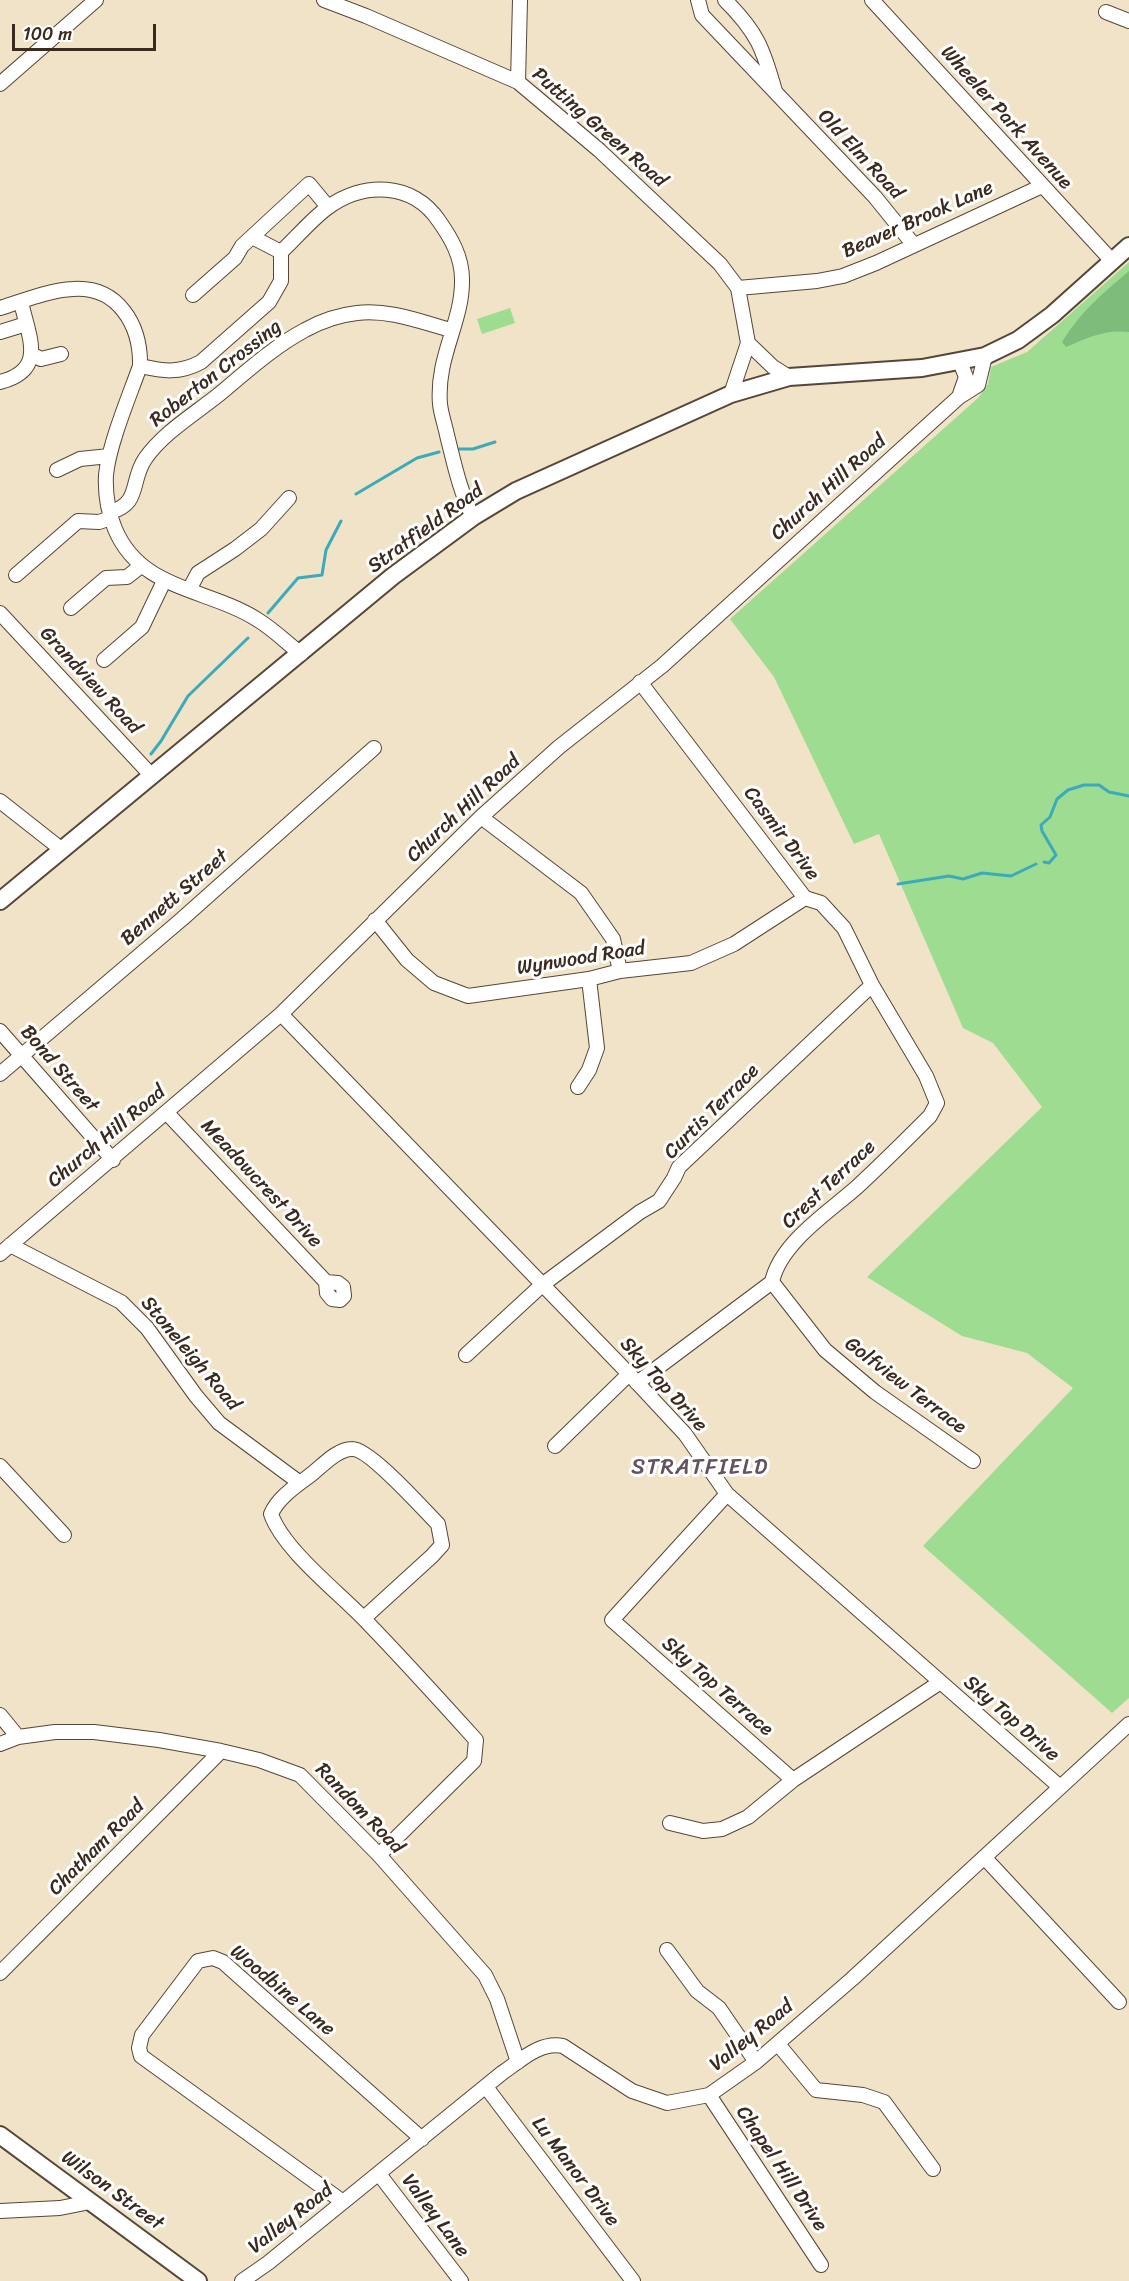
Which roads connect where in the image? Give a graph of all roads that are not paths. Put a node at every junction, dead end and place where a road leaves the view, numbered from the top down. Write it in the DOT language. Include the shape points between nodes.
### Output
graph roads {
  1 [pos="96,0"];
  2 [pos="324,0"];
  3 [pos="520,0"];
  4 [pos="698,0"];
  5 [pos="725,0"];
  6 [pos="872,0"];
  7 [pos="1106,12"];
  8 [pos="1129,21"];
  9 [pos="0,64"];
  10 [pos="5,79"];
  11 [pos="518,82"];
  12 [pos="775,94"];
  13 [pos="1042,186"];
  14 [pos="328,207"];
  15 [pos="252,237"];
  16 [pos="914,244"];
  17 [pos="1129,246"];
  18 [pos="281,252"];
  19 [pos="1112,261"];
  20 [pos="738,288"];
  21 [pos="193,295"];
  22 [pos="21,302"];
  23 [pos="0,308"];
  24 [pos="26,324"];
  25 [pos="451,330"];
  26 [pos="0,332"];
  27 [pos="748,343"];
  28 [pos="61,354"];
  29 [pos="33,355"];
  30 [pos="985,356"];
  31 [pos="960,362"];
  32 [pos="140,366"];
  33 [pos="789,377"];
  34 [pos="0,382"];
  35 [pos="731,394"];
  36 [pos="960,397"];
  37 [pos="110,456"];
  38 [pos="57,470"];
  39 [pos="289,498"];
  40 [pos="110,515"];
  41 [pos="472,517"];
  42 [pos="141,566"];
  43 [pos="16,575"];
  44 [pos="164,581"];
  45 [pos="189,590"];
  46 [pos="71,608"];
  47 [pos="0,613"];
  48 [pos="301,654"];
  49 [pos="104,660"];
  50 [pos="640,682"];
  51 [pos="374,748"];
  52 [pos="151,775"];
  53 [pos="0,801"];
  54 [pos="481,817"];
  55 [pos="61,849"];
  56 [pos="805,898"];
  57 [pos="0,901"];
  58 [pos="375,920"];
  59 [pos="620,971"];
  60 [pos="589,979"];
  61 [pos="872,985"];
  62 [pos="281,1014"];
  63 [pos="0,1032"];
  64 [pos="21,1056"];
  65 [pos="0,1074"];
  66 [pos="578,1087"];
  67 [pos="937,1103"];
  68 [pos="167,1113"];
  69 [pos="113,1160"];
  70 [pos="5,1250"];
  71 [pos="326,1281"];
  72 [pos="772,1282"];
  73 [pos="542,1285"];
  74 [pos="466,1355"];
  75 [pos="633,1378"];
  76 [pos="555,1446"];
  77 [pos="973,1461"];
  78 [pos="0,1466"];
  79 [pos="300,1483"];
  80 [pos="727,1494"];
  81 [pos="64,1535"];
  82 [pos="363,1618"];
  83 [pos="939,1683"];
  84 [pos="0,1715"];
  85 [pos="1129,1724"];
  86 [pos="18,1737"];
  87 [pos="0,1743"];
  88 [pos="221,1751"];
  89 [pos="793,1780"];
  90 [pos="1060,1787"];
  91 [pos="670,1823"];
  92 [pos="379,1855"];
  93 [pos="984,1857"];
  94 [pos="667,1950"];
  95 [pos="0,1973"];
  96 [pos="1119,2002"];
  97 [pos="778,2044"];
  98 [pos="518,2062"];
  99 [pos="756,2062"];
  100 [pos="486,2086"];
  101 [pos="709,2095"];
  102 [pos="0,2135"];
  103 [pos="422,2139"];
  104 [pos="933,2169"];
  105 [pos="379,2174"];
  106 [pos="90,2202"];
  107 [pos="343,2202"];
  108 [pos="0,2211"];
  109 [pos="821,2265"];
  110 [pos="198,2281"];
  111 [pos="242,2281"];
  112 [pos="461,2281"];
  113 [pos="633,2281"];
  1 -- 10 [label="street"];
  2 -- 11 [label="street, Putting Green Road"];
  3 -- 11 [label="street"];
  4 -- 12 [label="street, Old Elm Road" via="702,15"];
  5 -- 12 [label="street, Old Elm Road" via="759,42"];
  6 -- 13 [label="street, Wheeler Park Avenue"];
  7 -- 8 [label="street"];
  9 -- 10 [label="street"];
  11 -- 20 [label="street, Putting Green Road" via="599,150 720,264"];
  12 -- 16 [label="street, Old Elm Road" via="875,197"];
  13 -- 16 [label="street, Beaver Brook Lane"];
  13 -- 19 [label="street, Wheeler Park Avenue"];
  14 -- 15 [label="street" via="309,184"];
  14 -- 18 [label="street"];
  14 -- 25 [label="street" via="360,191 381,188 414,197 434,213 460,260 461,297"];
  15 -- 18 [label="street"];
  15 -- 21 [label="street"];
  16 -- 20 [label="street, Beaver Brook Lane" via="843,276"];
  17 -- 19 [label="main road, Stratfield Road"];
  18 -- 32 [label="street" via="281,281 269,302 201,362 176,372"];
  19 -- 30 [label="main road, Stratfield Road" via="1052,315 1018,340"];
  20 -- 27 [label="street, Putting Green Road"];
  22 -- 23 [label="street"];
  22 -- 24 [label="street"];
  22 -- 32 [label="street" via="73,289 95,291 111,298 127,313 135,330"];
  24 -- 26 [label="street"];
  24 -- 29 [label="street"];
  25 -- 40 [label="street, Roberton Crossing" via="384,312 333,318 306,329 151,451 139,469 130,501"];
  25 -- 41 [label="street" via="441,368 440,404 464,501"];
  27 -- 33 [label="street"];
  27 -- 35 [label="street, Putting Green Road"];
  28 -- 29 [label="street" via="41,359"];
  29 -- 34 [label="street" via="26,371"];
  30 -- 31 [label="main road, Stratfield Road"];
  30 -- 36 [label="street, Church Hill Road" via="978,385"];
  31 -- 33 [label="main road, Stratfield Road"];
  31 -- 36 [label="street" via="966,377"];
  32 -- 37 [label="street"];
  33 -- 35 [label="main road, Stratfield Road"];
  35 -- 41 [label="main road, Stratfield Road" via="560,469"];
  36 -- 50 [label="street, Church Hill Road"];
  37 -- 38 [label="street" via="80,459"];
  37 -- 40 [label="street" via="105,495"];
  39 -- 45 [label="street" via="261,529 198,573"];
  40 -- 42 [label="street" via="120,540"];
  40 -- 43 [label="street" via="99,522 78,521"];
  41 -- 48 [label="main road, Stratfield Road" via="393,576"];
  42 -- 44 [label="street"];
  42 -- 46 [label="street" via="127,577 106,578"];
  44 -- 45 [label="street"];
  44 -- 49 [label="street" via="142,627"];
  45 -- 48 [label="street" via="257,619"];
  47 -- 52 [label="street, Grandview Road"];
  48 -- 52 [label="main road, Stratfield Road"];
  50 -- 54 [label="street, Church Hill Road"];
  50 -- 56 [label="street, Casmir Drive"];
  51 -- 64 [label="street, Bennett Street"];
  52 -- 55 [label="main road, Stratfield Road"];
  53 -- 55 [label="street"];
  54 -- 58 [label="street, Church Hill Road"];
  54 -- 59 [label="street" via="581,893 613,939"];
  55 -- 57 [label="main road, Stratfield Road"];
  56 -- 59 [label="street, Wynwood Road" via="734,944 691,963"];
  56 -- 61 [label="street, Casmir Drive" via="821,903 844,928"];
  58 -- 60 [label="street, Wynwood Road" via="407,960 434,983 468,996"];
  58 -- 62 [label="street, Church Hill Road"];
  59 -- 60 [label="street, Wynwood Road"];
  60 -- 66 [label="street" via="597,1048"];
  61 -- 67 [label="street, Casmir Drive" via="927,1076"];
  61 -- 73 [label="street, Curtis Terrace" via="679,1167 659,1201"];
  62 -- 68 [label="street, Church Hill Road"];
  62 -- 73 [label="street, Sky Top Drive"];
  63 -- 64 [label="street, Bond Street"];
  64 -- 65 [label="street, Bennett Street"];
  64 -- 69 [label="street, Bond Street"];
  67 -- 72 [label="street, Crest Terrace" via="930,1116 807,1229 775,1269"];
  68 -- 69 [label="street, Church Hill Road"];
  68 -- 71 [label="street, Meadowcrest Drive"];
  69 -- 70 [label="street, Church Hill Road"];
  70 -- 79 [label="street, Stoneleigh Road" via="121,1302 147,1328 219,1423"];
  72 -- 75 [label="street, Crest Terrace"];
  72 -- 77 [label="street, Golfview Terrace" via="825,1350 875,1392"];
  73 -- 74 [label="street, Curtis Terrace"];
  73 -- 75 [label="street, Sky Top Drive"];
  75 -- 76 [label="street, Crest Terrace"];
  75 -- 80 [label="street, Sky Top Drive" via="685,1434"];
  78 -- 81 [label="street"];
  79 -- 82 [label="street" via="276,1503 271,1514 274,1525 285,1541"];
  79 -- 82 [label="street" via="341,1452 353,1448 375,1461 438,1524 442,1545"];
  80 -- 83 [label="street, Sky Top Drive"];
  80 -- 89 [label="street, Sky Top Terrace" via="612,1620"];
  82 -- 92 [label="street" via="476,1740 474,1761"];
  83 -- 89 [label="street"];
  83 -- 90 [label="street, Sky Top Drive"];
  84 -- 86 [label="street"];
  85 -- 90 [label="street, Valley Road"];
  86 -- 87 [label="street, Random Road"];
  86 -- 88 [label="street, Random Road" via="94,1732"];
  88 -- 92 [label="street, Random Road" via="300,1775"];
  88 -- 95 [label="street, Chatham Road"];
  89 -- 91 [label="street" via="748,1817 722,1829 703,1831"];
  90 -- 93 [label="street, Valley Road"];
  92 -- 98 [label="street, Random Road" via="485,1975"];
  93 -- 96 [label="street"];
  93 -- 97 [label="street, Valley Road"];
  94 -- 99 [label="street" via="697,1991 719,2008"];
  97 -- 99 [label="street, Valley Road"];
  97 -- 104 [label="street" via="816,2090 862,2095 884,2102"];
  98 -- 100 [label="street, Valley Road"];
  98 -- 101 [label="street, Valley Road" via="542,2048 559,2045 632,2091 668,2103"];
  99 -- 101 [label="street, Valley Road"];
  100 -- 103 [label="street, Valley Road"];
  100 -- 113 [label="street, Lu Manor Drive"];
  101 -- 109 [label="street, Chapel Hill Drive"];
  102 -- 106 [label="main road, Wilson Street"];
  103 -- 105 [label="street, Valley Road"];
  103 -- 107 [label="street, Woodbine Lane" via="223,1962 213,1958 198,1961 142,2035 141,2056"];
  105 -- 107 [label="street, Valley Road"];
  105 -- 112 [label="street, Valley Lane"];
  106 -- 108 [label="street"];
  106 -- 110 [label="main road, Wilson Street"];
  107 -- 111 [label="street, Valley Road"];
}
